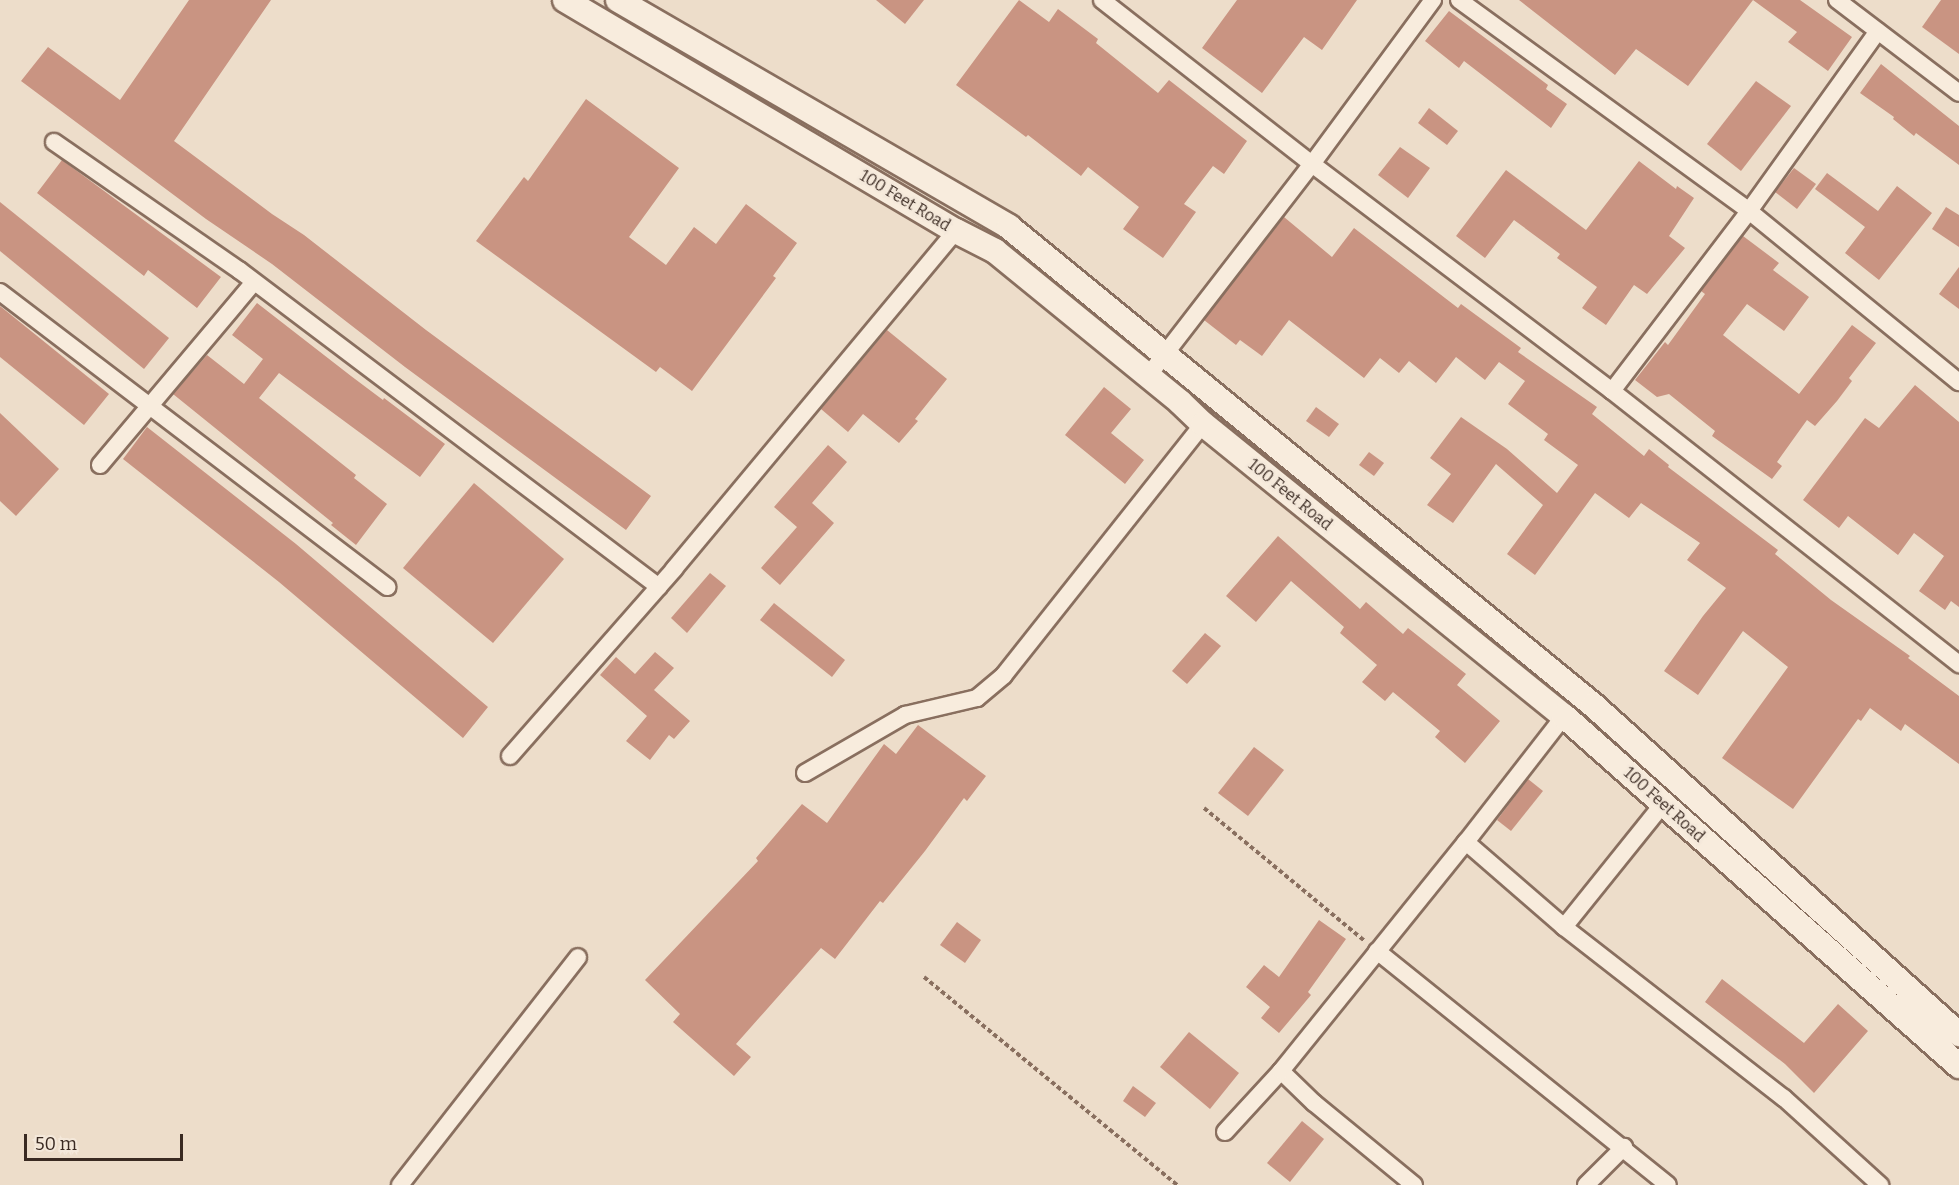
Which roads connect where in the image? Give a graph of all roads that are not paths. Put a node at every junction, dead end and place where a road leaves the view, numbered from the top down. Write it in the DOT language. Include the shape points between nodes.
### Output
graph roads {
  1 [pos="566,0"];
  2 [pos="618,0"];
  3 [pos="1102,0"];
  4 [pos="1433,0"];
  5 [pos="1459,0"];
  6 [pos="1837,0"];
  7 [pos="1878,32"];
  8 [pos="1959,93"];
  9 [pos="54,142"];
  10 [pos="1312,164"];
  11 [pos="1749,211"];
  12 [pos="956,231"];
  13 [pos="254,282"];
  14 [pos="0,292"];
  15 [pos="1165,356"];
  16 [pos="1148,376"];
  17 [pos="1959,382"];
  18 [pos="1612,391"];
  19 [pos="149,405"];
  20 [pos="1203,424"];
  21 [pos="100,465"];
  22 [pos="387,586"];
  23 [pos="659,586"];
  24 [pos="1959,664"];
  25 [pos="1564,716"];
  26 [pos="510,756"];
  27 [pos="805,773"];
  28 [pos="1663,804"];
  29 [pos="1466,842"];
  30 [pos="1564,927"];
  31 [pos="1377,951"];
  32 [pos="578,957"];
  33 [pos="1959,1034"];
  34 [pos="1959,1066"];
  35 [pos="1281,1071"];
  36 [pos="1225,1132"];
  37 [pos="1624,1148"];
  38 [pos="399,1185"];
  39 [pos="1414,1185"];
  40 [pos="1586,1185"];
  41 [pos="1668,1185"];
  42 [pos="1880,1185"];
  1 -- 12 [label="street, 100 Feet Road"];
  2 -- 15 [label="street, 100 Feet Road" via="1009,227"];
  3 -- 10 [label="street"];
  4 -- 10 [label="street"];
  5 -- 11 [label="street"];
  6 -- 7 [label="street"];
  7 -- 8 [label="street"];
  7 -- 11 [label="street"];
  9 -- 13 [label="street"];
  10 -- 15 [label="street"];
  10 -- 18 [label="street"];
  11 -- 17 [label="street"];
  11 -- 18 [label="street"];
  12 -- 16 [label="street, 100 Feet Road" via="996,251"];
  12 -- 23 [label="street"];
  13 -- 19 [label="street"];
  13 -- 23 [label="street"];
  14 -- 19 [label="street"];
  15 -- 16 [label="street"];
  15 -- 33 [label="street, 100 Feet Road" via="1593,705"];
  16 -- 20 [label="street, 100 Feet Road"];
  18 -- 24 [label="street"];
  19 -- 21 [label="street"];
  19 -- 22 [label="street"];
  20 -- 25 [label="street, 100 Feet Road"];
  20 -- 27 [label="street" via="1004,675 977,698 905,714"];
  23 -- 26 [label="street"];
  25 -- 28 [label="street, 100 Feet Road"];
  25 -- 29 [label="street"];
  28 -- 30 [label="street"];
  28 -- 34 [label="street, 100 Feet Road"];
  29 -- 30 [label="street"];
  29 -- 31 [label="street"];
  30 -- 42 [label="street" via="1784,1098"];
  31 -- 35 [label="street"];
  31 -- 37 [label="street"];
  32 -- 38 [label="street"];
  35 -- 36 [label="street"];
  35 -- 39 [label="street"];
  37 -- 40 [label="street"];
  37 -- 41 [label="street"];
}
